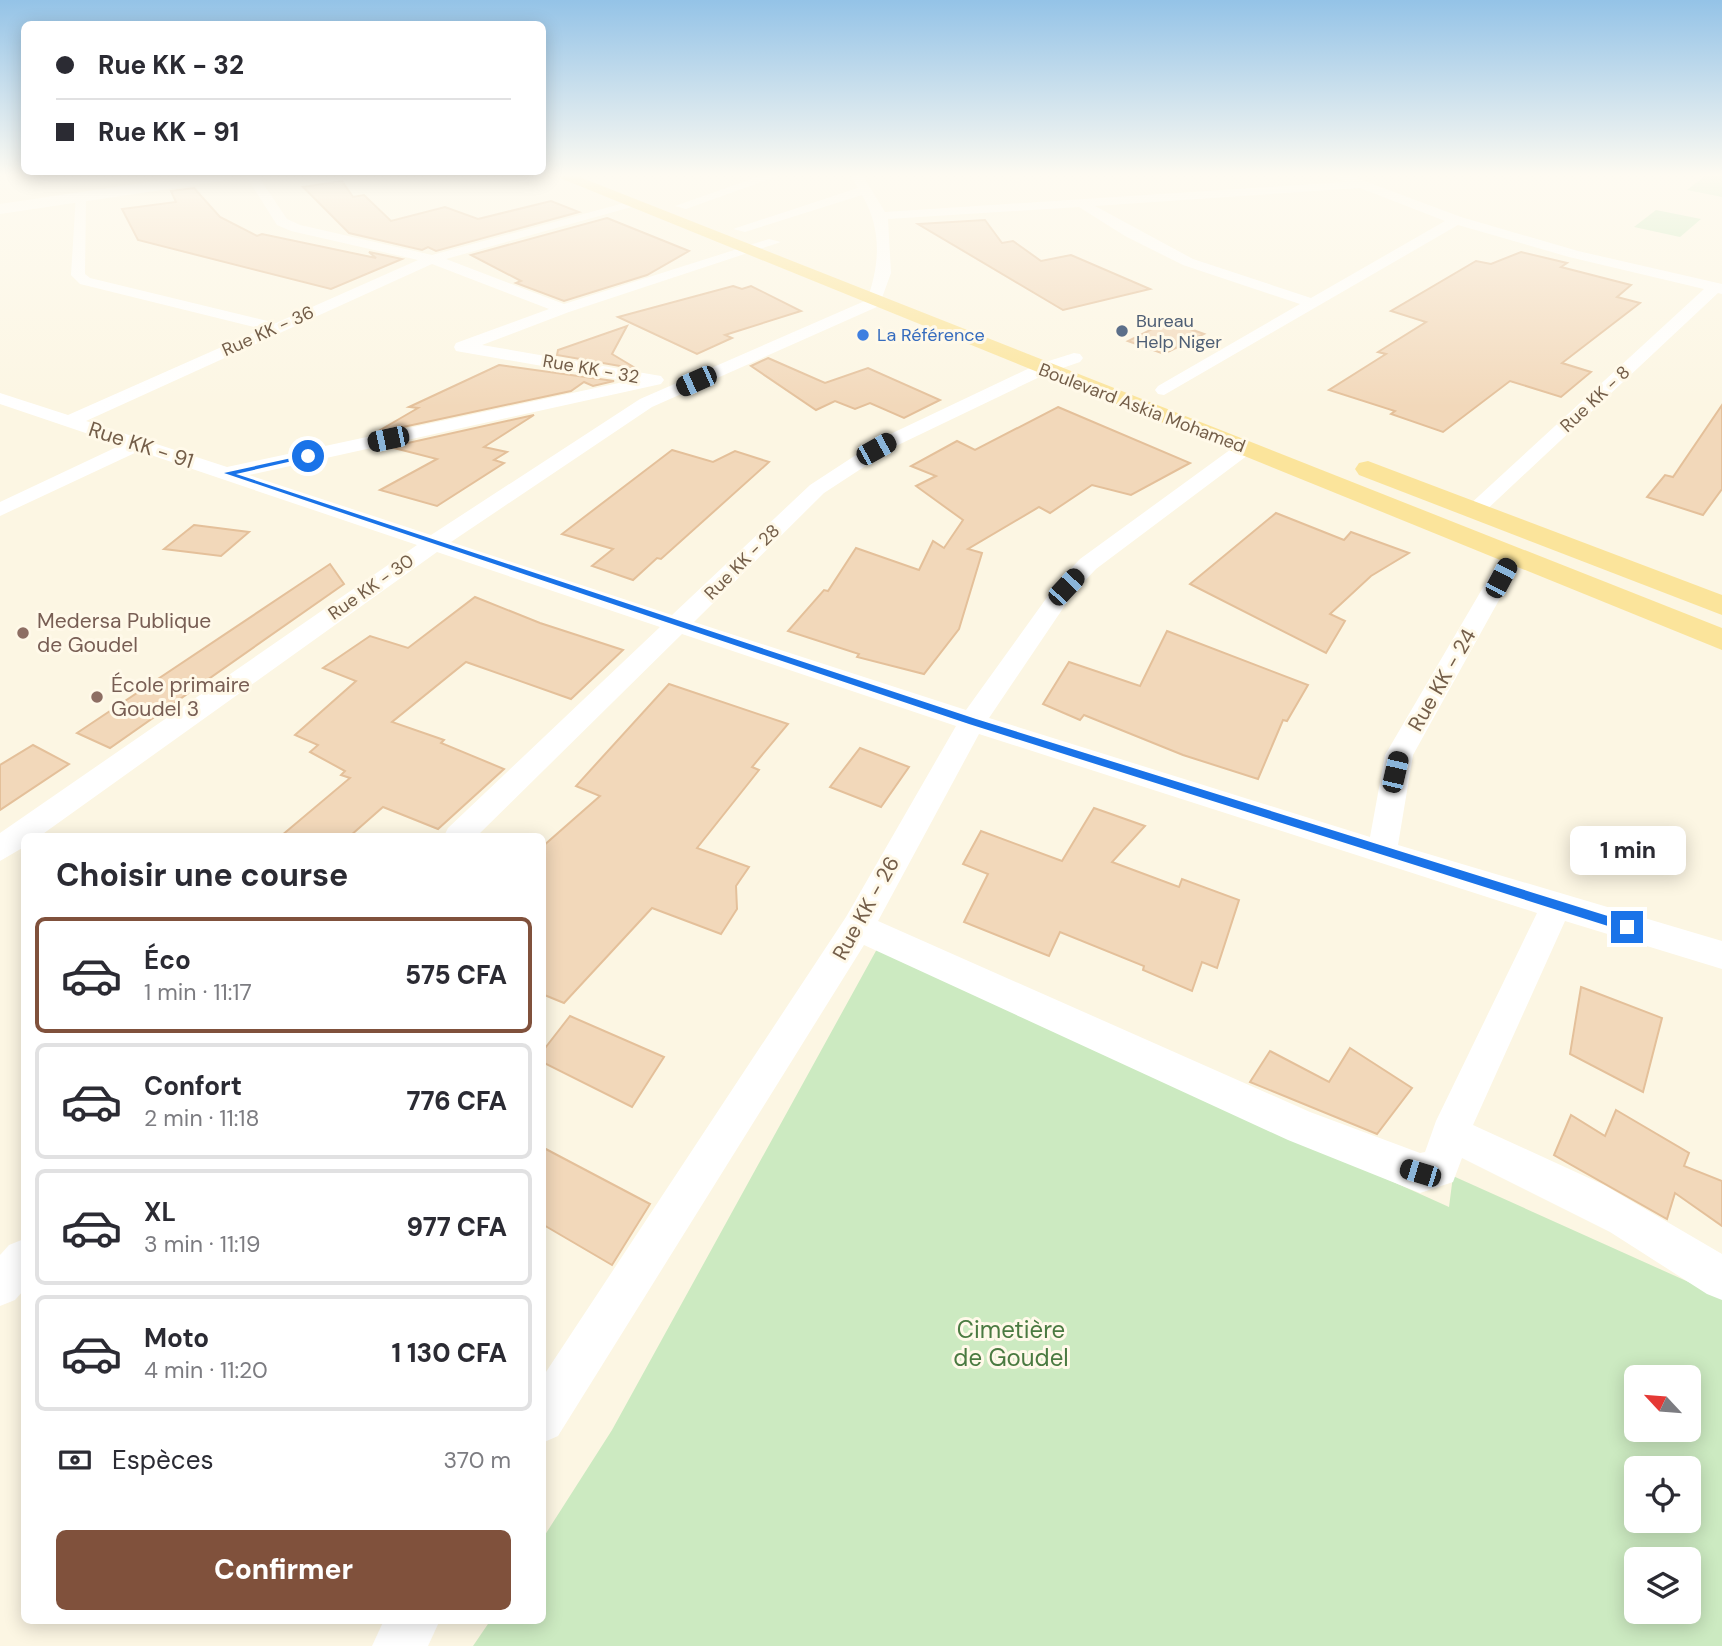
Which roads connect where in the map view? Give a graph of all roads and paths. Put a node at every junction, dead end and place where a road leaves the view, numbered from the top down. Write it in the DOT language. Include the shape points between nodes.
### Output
graph roads {
  1 [pos="79,253"];
  2 [pos="405,253"];
  3 [pos="454,253"];
  4 [pos="710,253"];
  5 [pos="776,253"];
  6 [pos="796,253"];
  7 [pos="883,253"];
  8 [pos="1170,253"];
  9 [pos="1399,253"];
  10 [pos="1570,253"];
  11 [pos="432,259"];
  12 [pos="1718,288"];
  13 [pos="878,293"];
  14 [pos="1312,303"];
  15 [pos="563,309"];
  16 [pos="274,327"];
  17 [pos="1074,358"];
  18 [pos="1042,369"];
  19 [pos="1164,390"];
  20 [pos="0,398"];
  21 [pos="1189,401"];
  22 [pos="70,421"];
  23 [pos="138,444"];
  24 [pos="1245,447"];
  25 [pos="1345,460"];
  26 [pos="228,473"];
  27 [pos="0,510"];
  28 [pos="1475,510"];
  29 [pos="436,542"];
  30 [pos="1513,555"];
  31 [pos="1722,606"];
  32 [pos="680,624"];
  33 [pos="1722,640"];
  34 [pos="972,722"];
  35 [pos="23,833"];
  36 [pos="462,833"];
  37 [pos="21,834"];
  38 [pos="0,849"];
  39 [pos="1382,852"];
  40 [pos="1556,906"];
  41 [pos="858,927"];
  42 [pos="1722,955"];
  43 [pos="1450,1134"];
  44 [pos="21,1264"];
  45 [pos="1722,1279"];
  46 [pos="0,1284"];
  47 [pos="546,1414"];
  48 [pos="412,1624"];
  49 [pos="398,1646"];
  1 -- 16 [label="street" via="78,275 85,281"];
  2 -- 11 [label="street"];
  3 -- 11 [label="street, Rue KK - 36"];
  4 -- 15 [label="street, Rue KK - 32"];
  5 -- 13 [label="main road, Boulevard Askia Mohamed"];
  6 -- 13 [label="main road, Boulevard Askia Mohamed"];
  7 -- 13 [label="street" via="884,274"];
  8 -- 14 [label="street"];
  9 -- 14 [label="street"];
  10 -- 12 [label="street"];
  11 -- 15 [label="street"];
  11 -- 16 [label="street, Rue KK - 36"];
  12 -- 28 [label="street, Rue KK - 8"];
  13 -- 17 [label="main road, Boulevard Askia Mohamed"];
  13 -- 18 [label="main road, Boulevard Askia Mohamed"];
  13 -- 29 [label="street, Rue KK - 30" via="646,403"];
  14 -- 19 [label="street"];
  15 -- 26 [label="street, Rue KK - 32" via="461,347 655,380"];
  16 -- 22 [label="street, Rue KK - 36"];
  17 -- 18 [label="street, Rue KK - 28"];
  17 -- 19 [label="main road, Boulevard Askia Mohamed"];
  18 -- 24 [label="main road, Boulevard Askia Mohamed"];
  18 -- 32 [label="street, Rue KK - 28" via="889,442 842,470"];
  19 -- 21 [label="main road, Boulevard Askia Mohamed"];
  20 -- 22 [label="street, Rue KK - 91"];
  22 -- 23 [label="street, Rue KK - 91"];
  23 -- 26 [label="street, Rue KK - 91"];
  23 -- 27 [label="street"];
  24 -- 30 [label="main road, Boulevard Askia Mohamed"];
  24 -- 34 [label="street, Rue KK - 26" via="1088,564 1066,587"];
  25 -- 28 [label="main road"];
  26 -- 29 [label="street, Rue KK - 91"];
  28 -- 31 [label="main road"];
  29 -- 32 [label="street, Rue KK - 91"];
  29 -- 35 [label="street, Rue KK - 30"];
  30 -- 33 [label="main road, Boulevard Askia Mohamed"];
  30 -- 39 [label="street, Rue KK - 24" via="1399,755"];
  32 -- 34 [label="street, Rue KK - 91"];
  32 -- 36 [label="street, Rue KK - 28"];
  34 -- 39 [label="street, Rue KK - 91"];
  34 -- 41 [label="street, Rue KK - 26"];
  37 -- 38 [label="street, Rue KK - 30"];
  39 -- 40 [label="street, Rue KK - 91"];
  40 -- 42 [label="street, Rue KK - 91"];
  40 -- 43 [label="street"];
  41 -- 43 [label="street" via="1301,1127 1420,1173 1439,1168"];
  41 -- 47 [label="street, Rue KK - 26"];
  43 -- 45 [label="street" via="1527,1167"];
  44 -- 46 [label="street"];
  48 -- 49 [label="street"];
}
